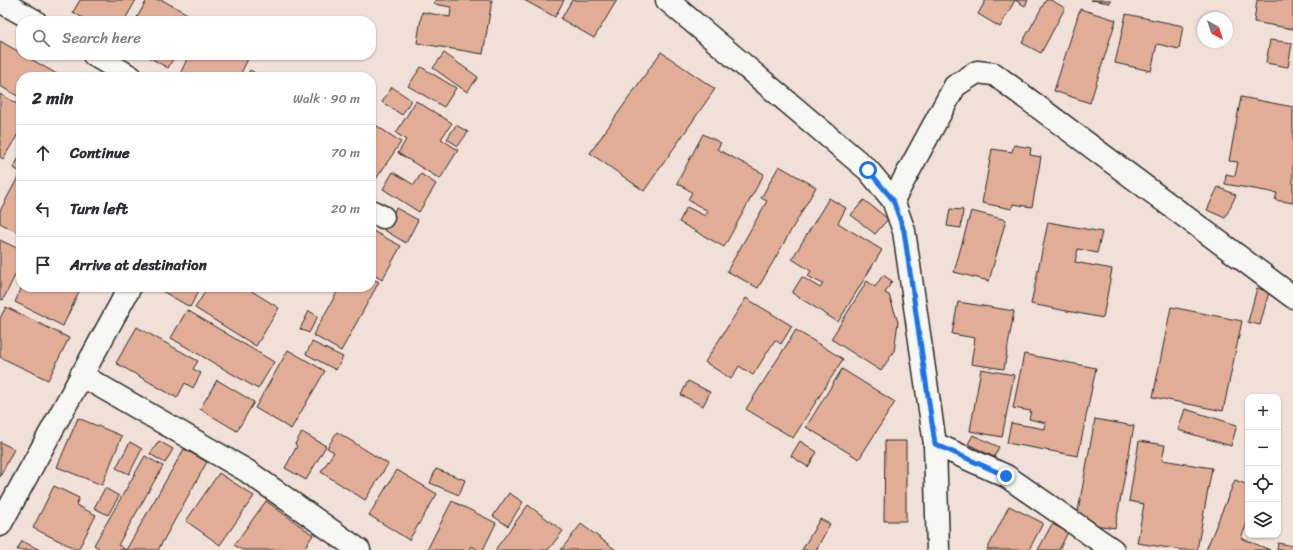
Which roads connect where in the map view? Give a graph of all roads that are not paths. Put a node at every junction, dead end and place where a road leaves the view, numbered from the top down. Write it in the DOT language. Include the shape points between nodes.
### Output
graph roads {
  1 [pos="667,0"];
  2 [pos="0,1"];
  3 [pos="26,16"];
  4 [pos="102,60"];
  5 [pos="123,72"];
  6 [pos="893,200"];
  7 [pos="127,292"];
  8 [pos="1293,297"];
  9 [pos="81,375"];
  10 [pos="935,444"];
  11 [pos="0,525"];
  12 [pos="359,550"];
  13 [pos="938,550"];
  14 [pos="1113,550"];
  1 -- 6 [label="street" via="868,170"];
  2 -- 3 [label="street"];
  4 -- 5 [label="street"];
  6 -- 8 [label="street" via="955,86 977,72 994,74"];
  6 -- 10 [label="street" via="904,231"];
  7 -- 9 [label="street"];
  9 -- 11 [label="street"];
  9 -- 12 [label="street" via="247,471"];
  10 -- 13 [label="street"];
  10 -- 14 [label="street" via="1006,476"];
}
